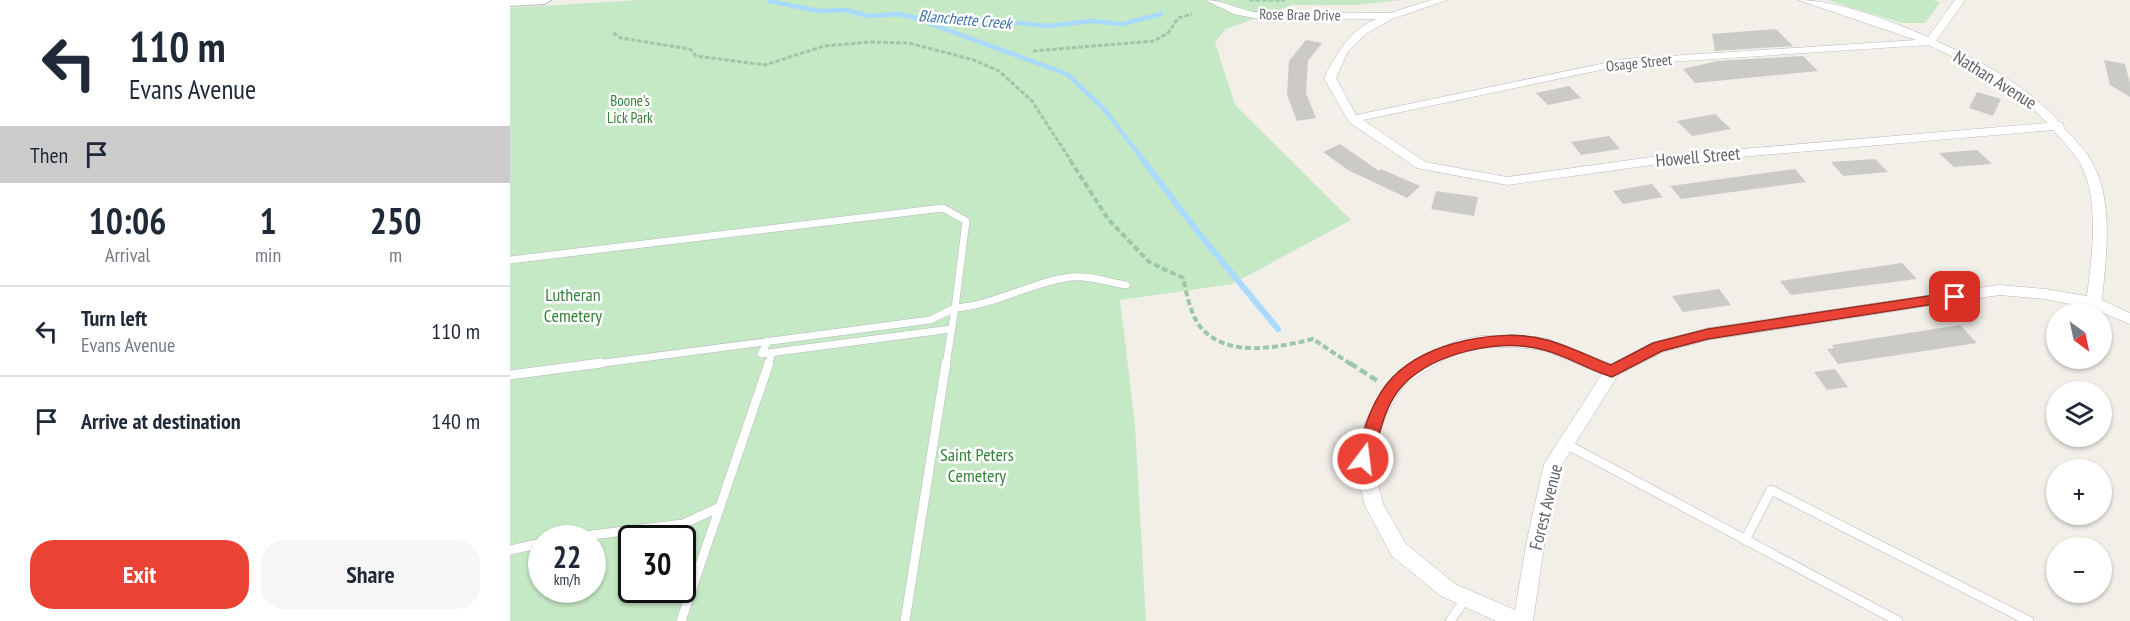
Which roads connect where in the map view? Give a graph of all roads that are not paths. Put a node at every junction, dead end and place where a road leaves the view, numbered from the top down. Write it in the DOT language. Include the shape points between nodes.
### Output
graph roads {
  1 [pos="545,0"];
  2 [pos="1210,0"];
  3 [pos="1803,0"];
  4 [pos="1960,0"];
  5 [pos="1440,1"];
  6 [pos="510,2"];
  7 [pos="1326,16"];
  8 [pos="1393,16"];
  9 [pos="1930,42"];
  10 [pos="1348,44"];
  11 [pos="1353,119"];
  12 [pos="2058,126"];
  13 [pos="510,260"];
  14 [pos="1125,285"];
  15 [pos="2094,303"];
  16 [pos="955,308"];
  17 [pos="2112,311"];
  18 [pos="2130,319"];
  19 [pos="951,329"];
  20 [pos="768,341"];
  21 [pos="772,353"];
  22 [pos="1612,371"];
  23 [pos="510,375"];
  24 [pos="1566,444"];
  25 [pos="720,507"];
  26 [pos="606,533"];
  27 [pos="1745,540"];
  28 [pos="528,546"];
  29 [pos="510,550"];
  30 [pos="1466,598"];
  31 [pos="681,621"];
  32 [pos="905,621"];
  33 [pos="1450,621"];
  34 [pos="1518,621"];
  35 [pos="1523,621"];
  36 [pos="1898,621"];
  37 [pos="2029,621"];
  1 -- 6 [label="street"];
  2 -- 7 [label="street, Rose Brae Drive" via="1254,15"];
  3 -- 9 [label="street, Nathan Avenue"];
  4 -- 9 [label="street"];
  5 -- 7 [label="street"];
  5 -- 8 [label="street"];
  7 -- 8 [label="street, Rose Brae Drive"];
  7 -- 10 [label="street" via="1347,27"];
  8 -- 10 [label="street" via="1358,34"];
  9 -- 11 [label="street, Osage Street" via="1624,63"];
  9 -- 12 [label="street, Nathan Avenue" via="1999,79 2032,101"];
  10 -- 11 [label="street" via="1330,78"];
  11 -- 12 [label="street, Howell Street" via="1421,165 1507,181 1659,160"];
  12 -- 15 [label="street, Nathan Avenue" via="2087,165 2094,184 2099,248"];
  13 -- 16 [label="lane" via="943,208 966,221"];
  14 -- 16 [label="lane" via="1087,276 1069,277 975,308"];
  15 -- 22 [label="street" via="1999,290 1708,334 1658,347"];
  16 -- 19 [label="lane"];
  16 -- 20 [label="lane" via="930,320"];
  17 -- 18 [label="street"];
  19 -- 21 [label="lane"];
  19 -- 32 [label="lane"];
  20 -- 21 [label="lane" via="761,354"];
  20 -- 23 [label="lane"];
  21 -- 25 [label="lane"];
  22 -- 24 [label="street, Forest Avenue"];
  22 -- 30 [label="street" via="1545,344 1480,342 1459,346 1398,381 1374,420 1363,459 1374,506 1399,550 1448,590"];
  24 -- 27 [label="lane"];
  24 -- 35 [label="street, Forest Avenue" via="1553,464"];
  25 -- 26 [label="lane" via="683,524"];
  25 -- 31 [label="lane"];
  27 -- 36 [label="lane"];
  27 -- 37 [label="lane" via="1771,490"];
  28 -- 29 [label="lane"];
  30 -- 33 [label="lane"];
  30 -- 34 [label="street"];
}
